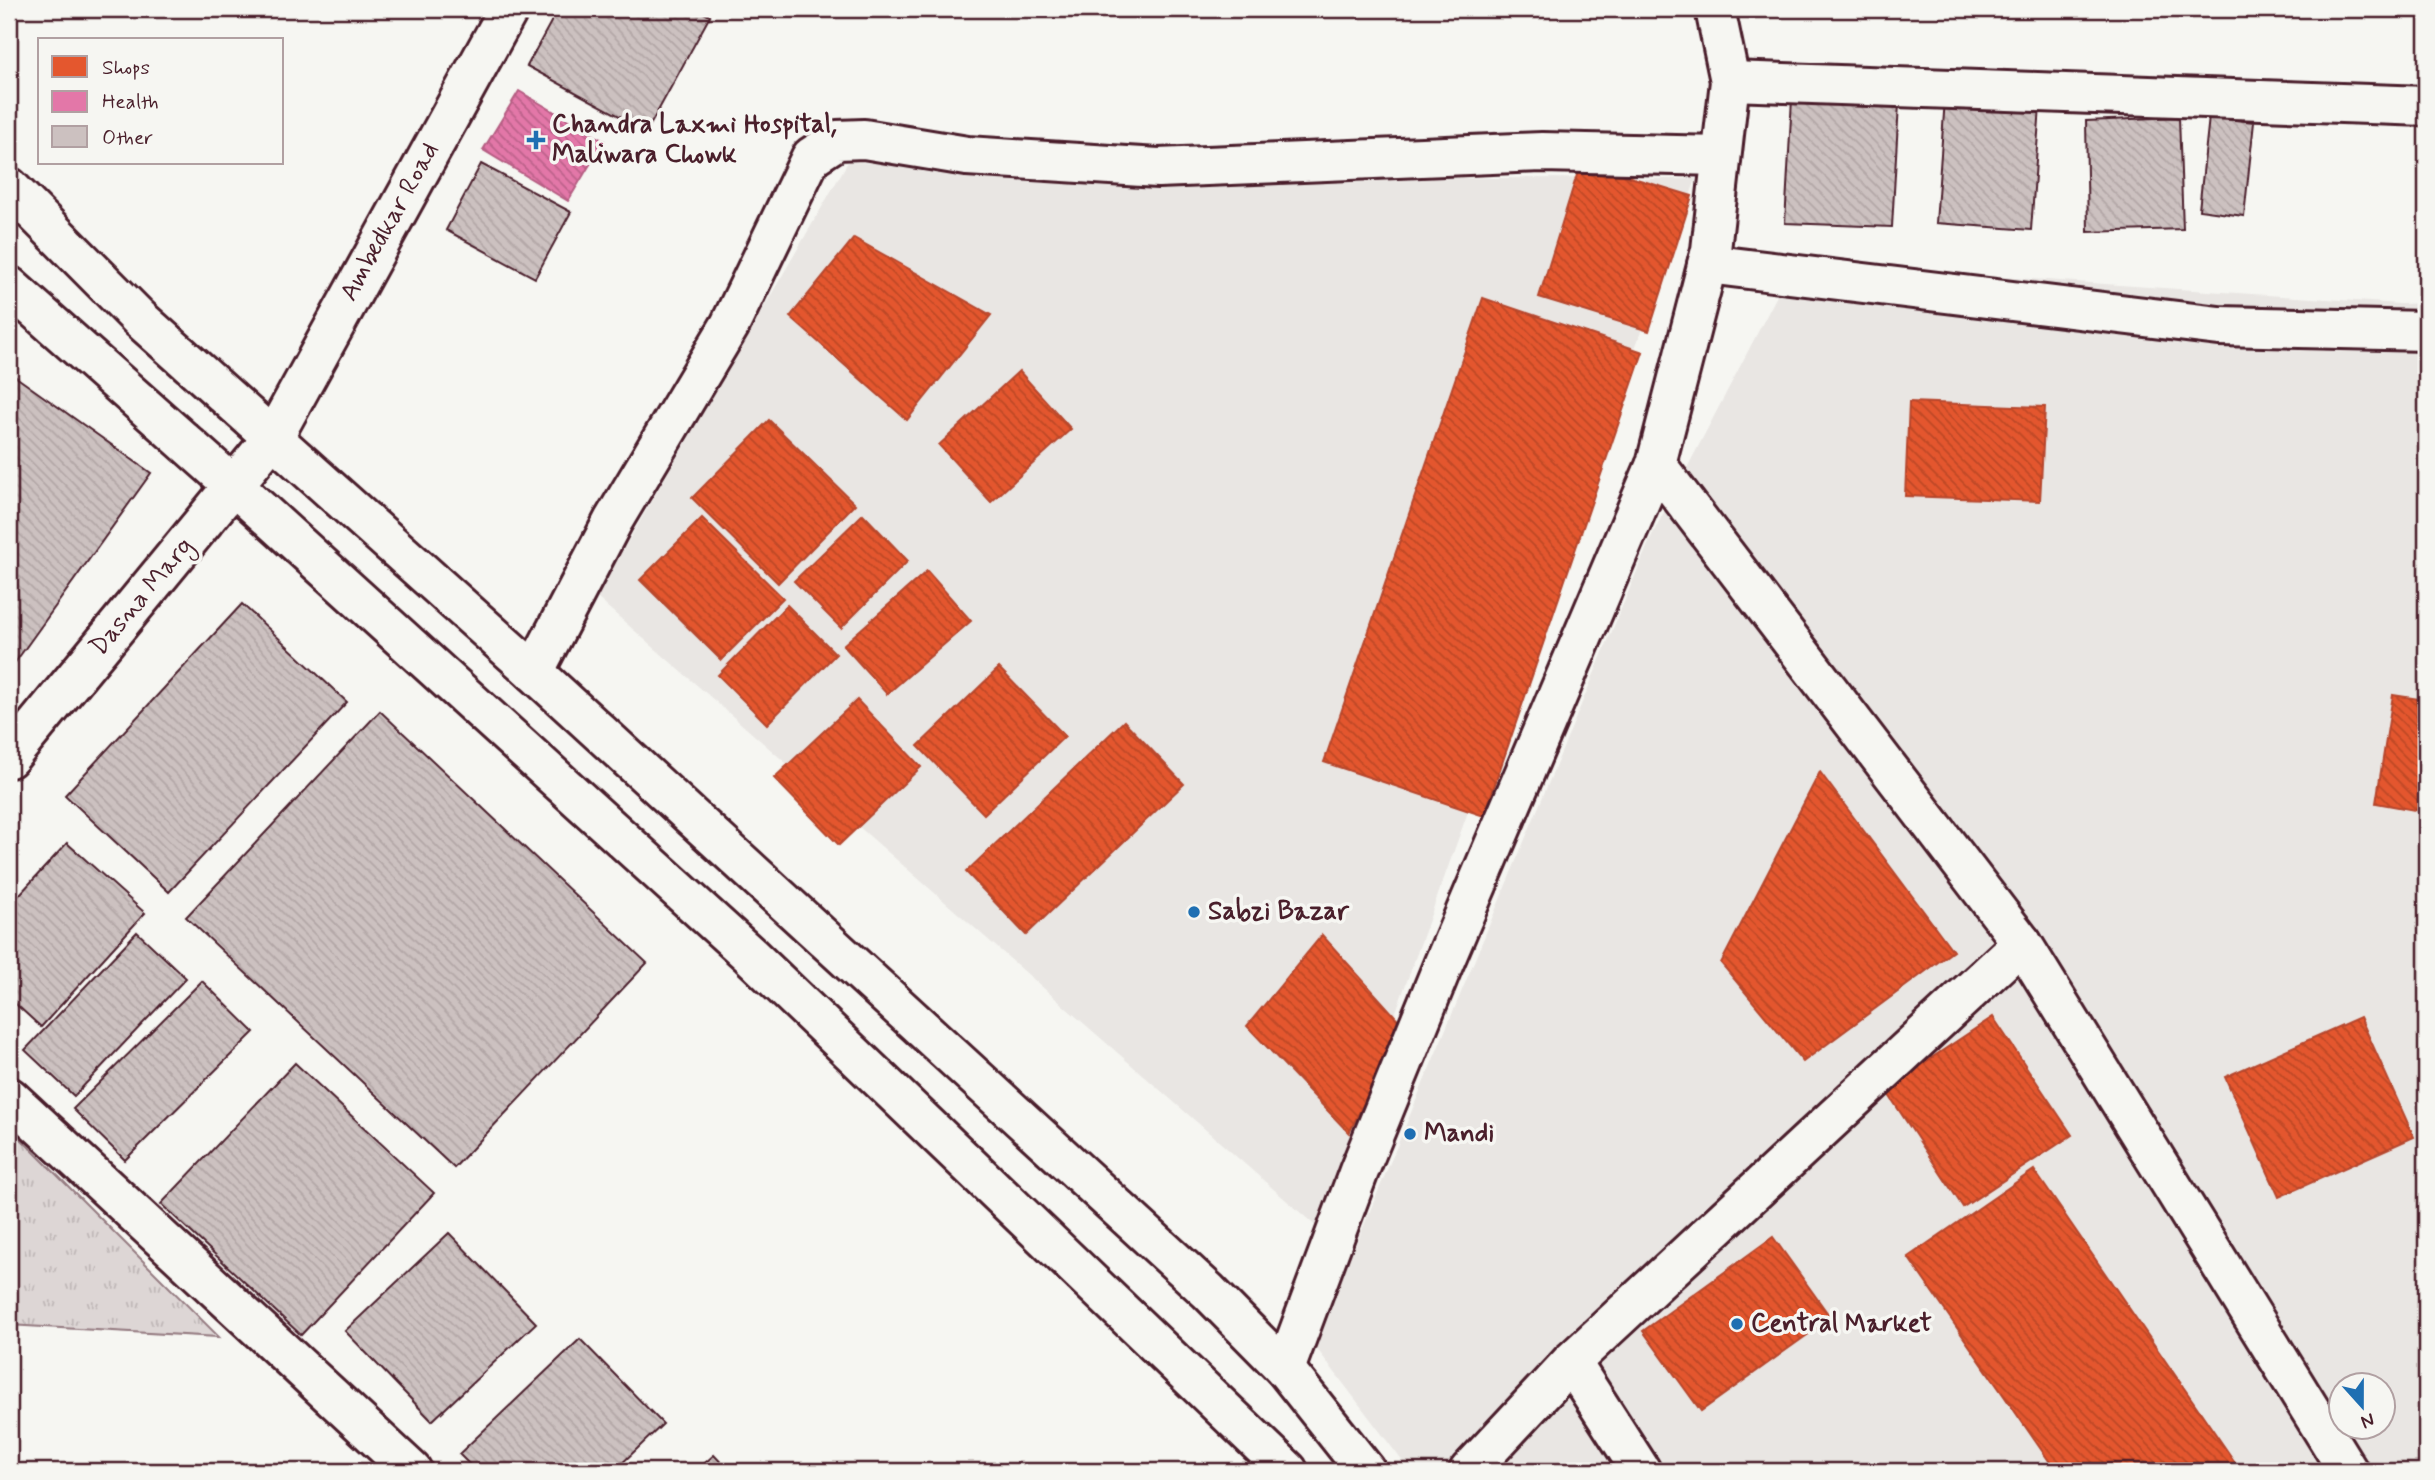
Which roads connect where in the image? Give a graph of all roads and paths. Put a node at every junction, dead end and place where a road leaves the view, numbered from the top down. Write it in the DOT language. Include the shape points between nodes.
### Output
graph roads {
  1 [pos="509,9"];
  2 [pos="1715,9"];
  3 [pos="1730,81"];
  4 [pos="2426,106"];
  5 [pos="1721,156"];
  6 [pos="9,187"];
  7 [pos="1707,264"];
  8 [pos="9,286"];
  9 [pos="2426,331"];
  10 [pos="274,436"];
  11 [pos="1656,464"];
  12 [pos="234,486"];
  13 [pos="534,672"];
  14 [pos="9,758"];
  15 [pos="2022,943"];
  16 [pos="9,1097"];
  17 [pos="1571,1362"];
  18 [pos="1285,1370"];
  19 [pos="398,1465"];
  20 [pos="1288,1471"];
  21 [pos="1366,1471"];
  22 [pos="1469,1471"];
  23 [pos="1642,1471"];
  24 [pos="2348,1471"];
  1 -- 10 [label="street, Ambedkar Road"];
  2 -- 3 [label="street"];
  3 -- 4 [label="street"];
  3 -- 5 [label="street"];
  5 -- 7 [label="street"];
  5 -- 13 [label="street" via="1542,152 1158,168 967,156 864,139 836,140 811,157 730,325 613,521"];
  6 -- 10 [label="street" via="140,319"];
  7 -- 9 [label="street" via="2219,326"];
  7 -- 11 [label="street"];
  8 -- 12 [label="street"];
  10 -- 12 [label="street, Dasna Marg"];
  10 -- 13 [label="street"];
  11 -- 15 [label="street"];
  11 -- 18 [label="street" via="1443,965"];
  12 -- 14 [label="street, Dasna Marg"];
  12 -- 20 [label="street" via="750,955"];
  13 -- 18 [label="street" via="1208,1291"];
  15 -- 17 [label="street"];
  15 -- 24 [label="street"];
  16 -- 19 [label="street"];
  17 -- 22 [label="street"];
  17 -- 23 [label="street"];
  18 -- 21 [label="street"];
}
